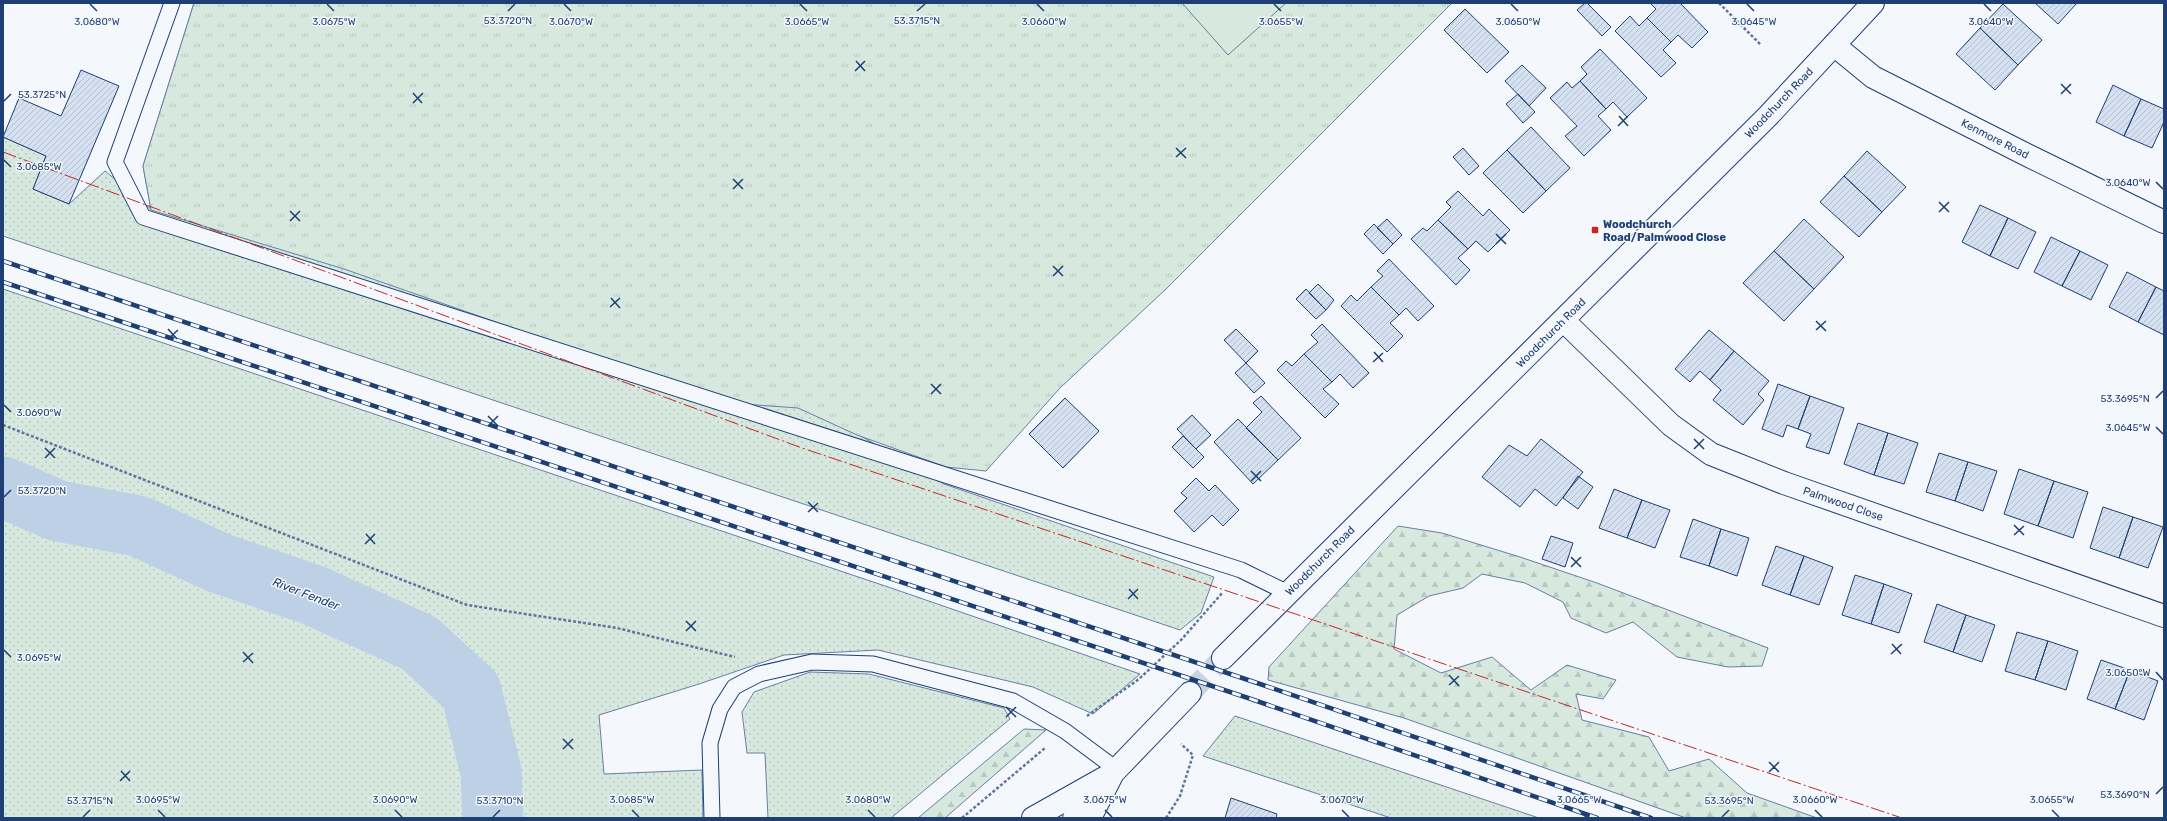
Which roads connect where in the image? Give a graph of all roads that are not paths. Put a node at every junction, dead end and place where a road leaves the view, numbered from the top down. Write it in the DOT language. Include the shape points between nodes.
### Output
graph roads {
  1 [pos="172,3"];
  2 [pos="1873,3"];
  3 [pos="1834,45"];
  4 [pos="2164,222"];
  5 [pos="1564,321"];
  6 [pos="1288,593"];
  7 [pos="2164,616"];
  8 [pos="1224,658"];
  9 [pos="1190,693"];
  10 [pos="1115,771"];
  11 [pos="712,818"];
  12 [pos="1033,818"];
  13 [pos="1074,818"];
  14 [pos="1090,818"];
  1 -- 6 [label="lane" via="115,162 143,217 1241,570"];
  2 -- 3 [label="main road, Woodchurch Road"];
  3 -- 4 [label="main road, Kenmore Road" via="1873,77"];
  3 -- 5 [label="main road, Woodchurch Road" via="1768,116"];
  5 -- 6 [label="main road, Woodchurch Road"];
  5 -- 7 [label="main road, Palmwood Close" via="1671,425 1712,454 1784,483"];
  6 -- 8 [label="main road, Woodchurch Road"];
  9 -- 10 [label="main road"];
  10 -- 11 [label="lane" via="1065,731 1013,701 873,664 812,662 759,674 734,686 720,709 710,744"];
  10 -- 12 [label="main road"];
  10 -- 13 [label="main road"];
  10 -- 14 [label="main road"];
}
